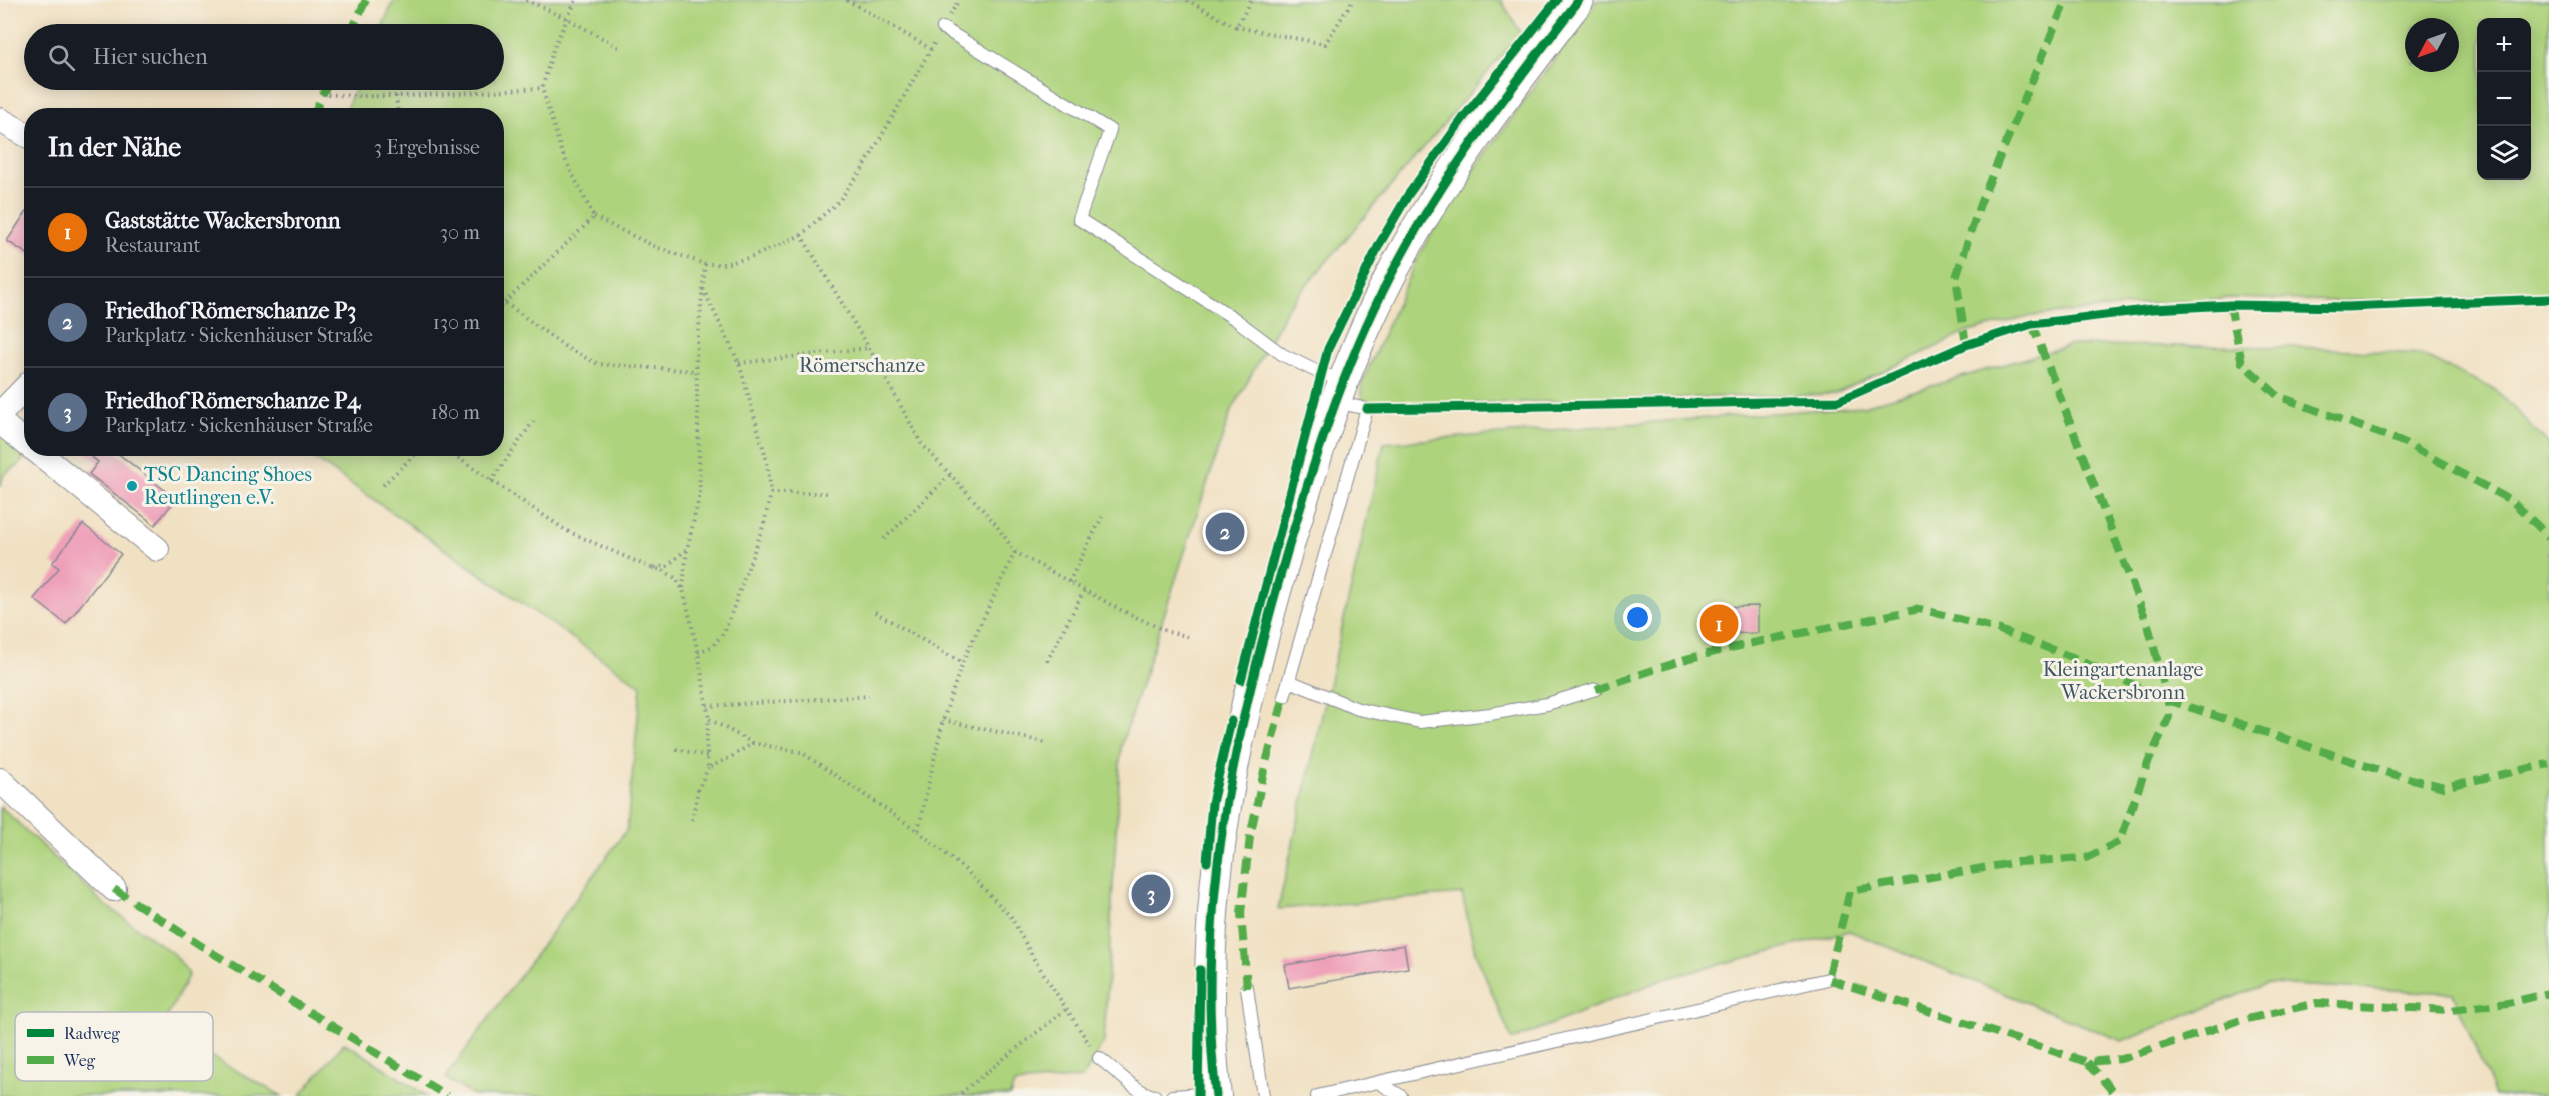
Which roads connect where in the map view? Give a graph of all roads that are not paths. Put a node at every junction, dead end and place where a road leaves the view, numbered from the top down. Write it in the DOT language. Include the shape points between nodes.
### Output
graph roads {
  1 [pos="1580,0"];
  2 [pos="943,28"];
  3 [pos="0,120"];
  4 [pos="24,134"];
  5 [pos="24,389"];
  6 [pos="1339,391"];
  7 [pos="0,414"];
  8 [pos="0,422"];
  9 [pos="24,442"];
  10 [pos="42,456"];
  11 [pos="157,549"];
  12 [pos="1289,681"];
  13 [pos="1596,688"];
  14 [pos="1284,697"];
  15 [pos="0,780"];
  16 [pos="114,889"];
  17 [pos="1828,979"];
  18 [pos="1247,988"];
  19 [pos="1100,1058"];
  20 [pos="1378,1082"];
  21 [pos="1216,1094"];
  22 [pos="1155,1096"];
  23 [pos="1172,1096"];
  24 [pos="1263,1096"];
  25 [pos="1317,1096"];
  26 [pos="1401,1096"];
  1 -- 6 [label="street" via="1499,105 1438,194 1382,292"];
  2 -- 6 [label="lane" via="1110,130 1078,219 1235,319 1283,355 1320,374"];
  3 -- 4 [label="street"];
  5 -- 7 [label="street"];
  6 -- 12 [label="lane" via="1367,409"];
  6 -- 21 [label="street" via="1269,616 1225,802 1211,935 1210,1003"];
  8 -- 9 [label="street"];
  10 -- 11 [label="street"];
  12 -- 13 [label="lane" via="1358,709 1420,722 1547,704"];
  12 -- 14 [label="lane"];
  15 -- 16 [label="street"];
  17 -- 20 [label="lane"];
  18 -- 24 [label="lane"];
  19 -- 22 [label="lane" via="1139,1092"];
  20 -- 25 [label="lane"];
  20 -- 26 [label="lane"];
  21 -- 23 [label="lane"];
}
